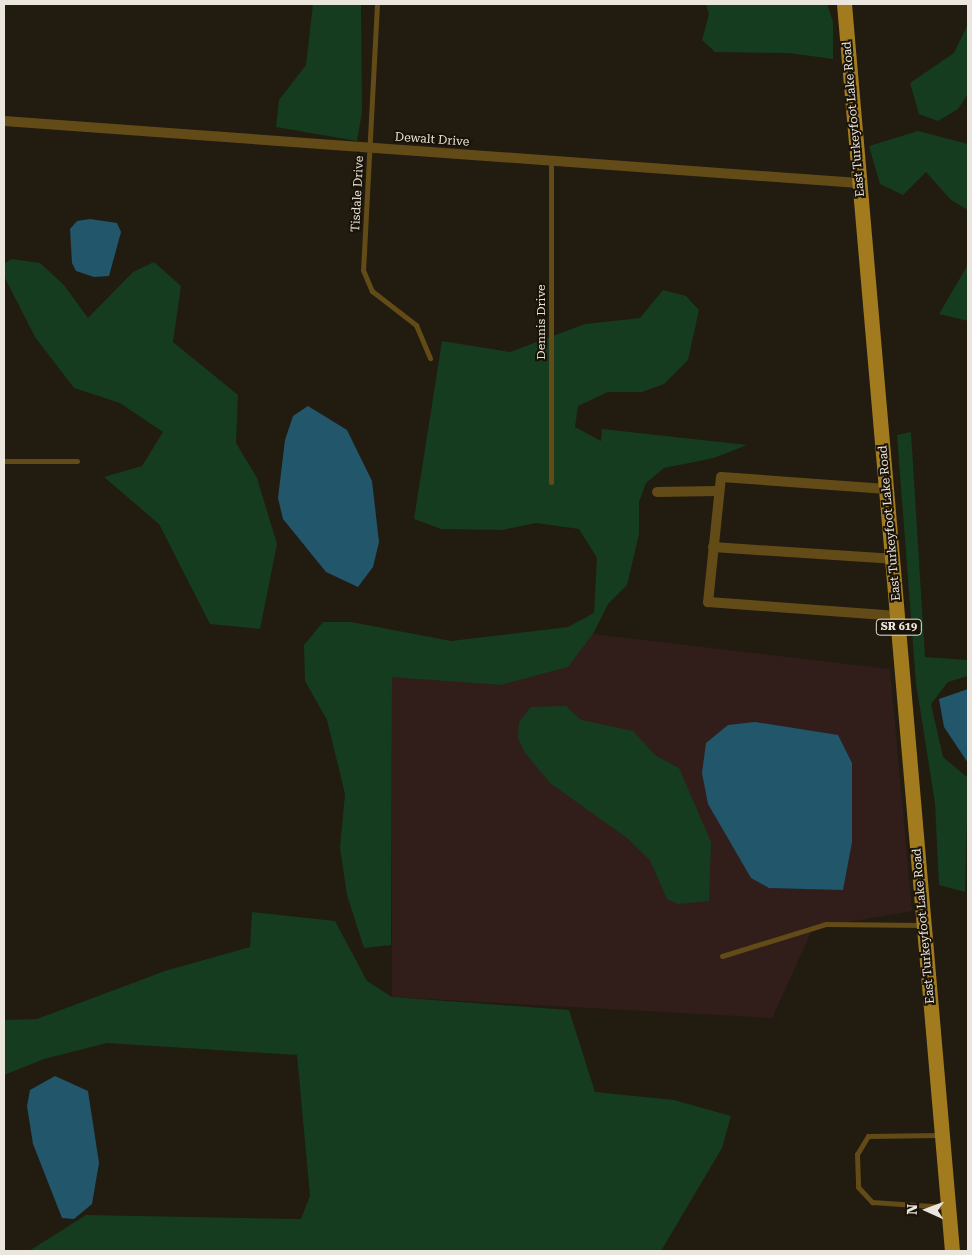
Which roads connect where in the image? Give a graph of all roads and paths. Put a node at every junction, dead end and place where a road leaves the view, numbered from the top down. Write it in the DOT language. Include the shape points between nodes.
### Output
graph roads {
  1 [pos="378,4"];
  2 [pos="844,4"];
  3 [pos="4,121"];
  4 [pos="371,149"];
  5 [pos="551,162"];
  6 [pos="859,184"];
  7 [pos="430,358"];
  8 [pos="4,461"];
  9 [pos="77,461"];
  10 [pos="551,482"];
  11 [pos="886,489"];
  12 [pos="717,491"];
  13 [pos="656,492"];
  14 [pos="713,547"];
  15 [pos="892,560"];
  16 [pos="898,616"];
  17 [pos="923,925"];
  18 [pos="722,956"];
  19 [pos="942,1135"];
  20 [pos="948,1208"];
  21 [pos="952,1251"];
  1 -- 4 [label="lane, Tisdale Drive"];
  2 -- 6 [label="main road, East Turkeyfoot Lake Road / SR 619"];
  3 -- 4 [label="street, Dewalt Drive"];
  4 -- 5 [label="street, Dewalt Drive"];
  4 -- 7 [label="lane, Tisdale Drive" via="366,282 378,297 416,325"];
  5 -- 6 [label="street, Dewalt Drive"];
  5 -- 10 [label="lane, Dennis Drive"];
  6 -- 11 [label="main road, East Turkeyfoot Lake Road / SR 619"];
  8 -- 9 [label="lane"];
  11 -- 12 [label="street" via="721,477"];
  11 -- 15 [label="main road, East Turkeyfoot Lake Road / SR 619"];
  12 -- 13 [label="street"];
  12 -- 14 [label="street"];
  14 -- 15 [label="street"];
  14 -- 16 [label="street" via="708,602"];
  15 -- 16 [label="main road, East Turkeyfoot Lake Road / SR 619"];
  16 -- 17 [label="main road, East Turkeyfoot Lake Road / SR 619"];
  17 -- 18 [label="lane" via="826,924"];
  17 -- 19 [label="main road, East Turkeyfoot Lake Road / SR 619"];
  19 -- 20 [label="main road, East Turkeyfoot Lake Road / SR 619"];
  19 -- 20 [label="lane" via="868,1136 857,1154 858,1187 872,1202"];
  20 -- 21 [label="main road, East Turkeyfoot Lake Road / SR 619"];
}
